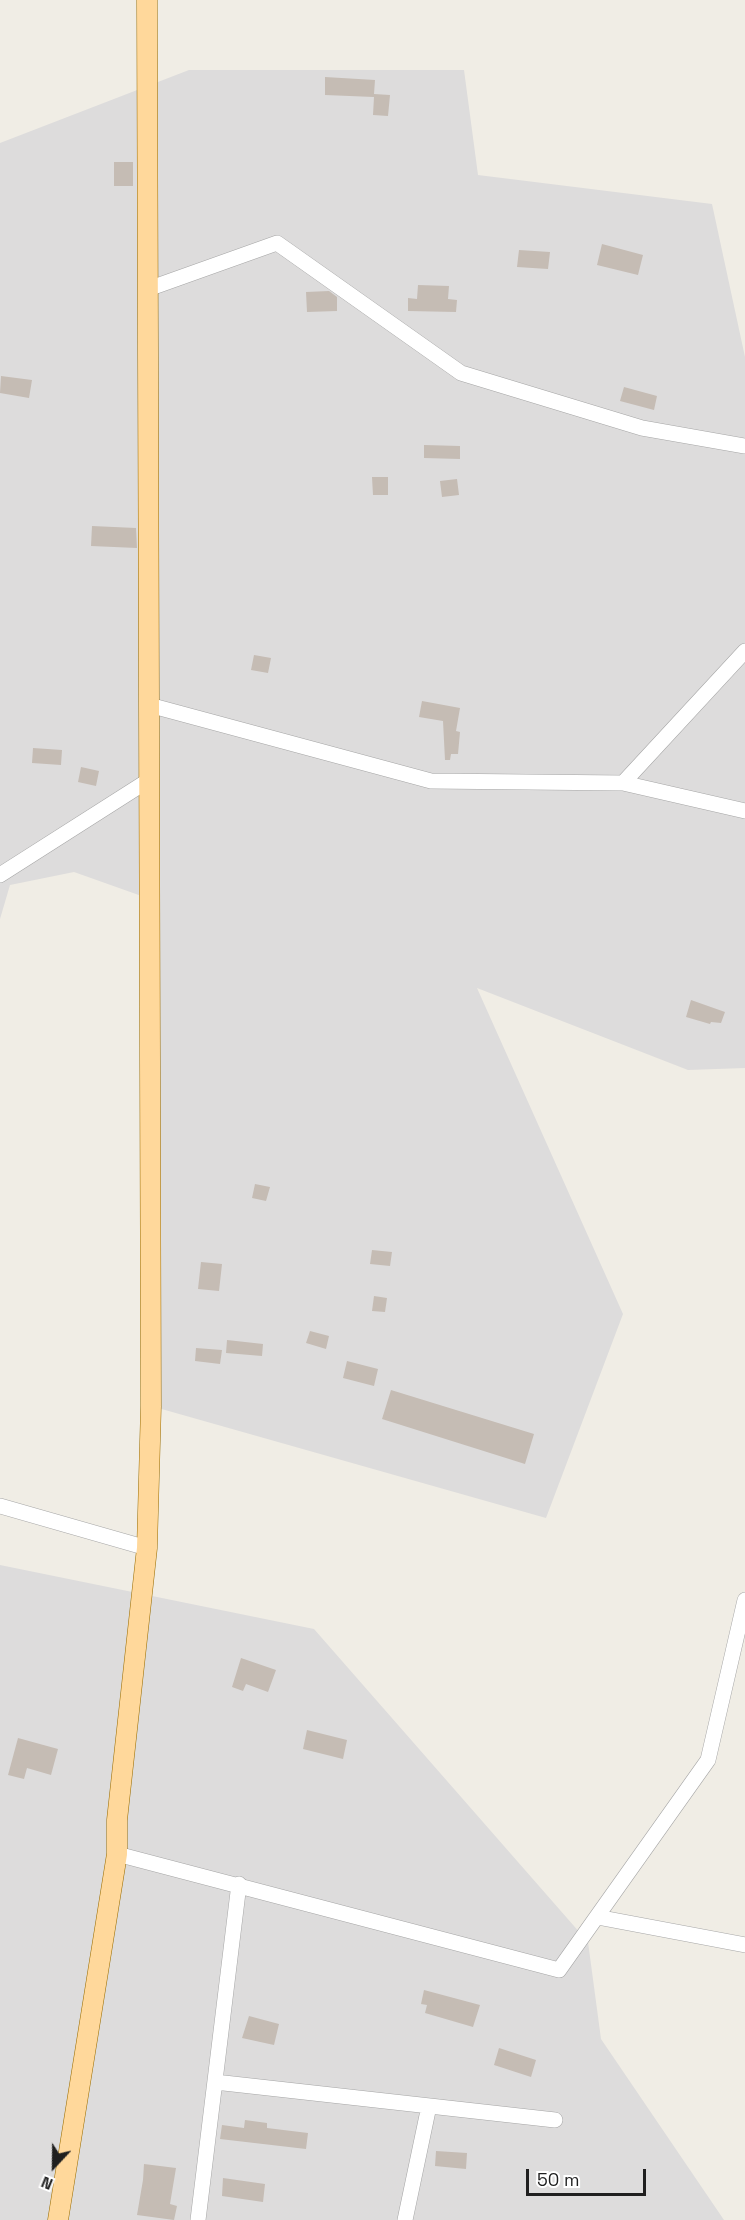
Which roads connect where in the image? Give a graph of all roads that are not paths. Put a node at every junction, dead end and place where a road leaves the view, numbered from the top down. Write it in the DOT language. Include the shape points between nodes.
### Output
graph roads {
  1 [pos="147,0"];
  2 [pos="148,289"];
  3 [pos="745,446"];
  4 [pos="745,651"];
  5 [pos="149,705"];
  6 [pos="149,780"];
  7 [pos="623,783"];
  8 [pos="745,811"];
  9 [pos="0,875"];
  10 [pos="0,1506"];
  11 [pos="147,1548"];
  12 [pos="745,1599"];
  13 [pos="117,1854"];
  14 [pos="239,1884"];
  15 [pos="597,1917"];
  16 [pos="745,1945"];
  17 [pos="215,2082"];
  18 [pos="429,2106"];
  19 [pos="555,2120"];
  20 [pos="58,2220"];
  21 [pos="198,2220"];
  22 [pos="405,2220"];
  1 -- 2 [label="main road"];
  2 -- 3 [label="street" via="277,243 461,373 642,428"];
  2 -- 5 [label="main road"];
  4 -- 7 [label="street"];
  5 -- 6 [label="main road"];
  5 -- 7 [label="street" via="431,781"];
  6 -- 9 [label="street"];
  6 -- 11 [label="main road" via="151,1406"];
  7 -- 8 [label="street"];
  10 -- 11 [label="street"];
  11 -- 13 [label="main road" via="117,1820"];
  12 -- 15 [label="street" via="708,1760"];
  13 -- 14 [label="street"];
  13 -- 20 [label="main road"];
  14 -- 15 [label="street" via="559,1970"];
  14 -- 17 [label="street"];
  15 -- 16 [label="street"];
  17 -- 18 [label="street"];
  17 -- 21 [label="street"];
  18 -- 19 [label="street"];
  18 -- 22 [label="street"];
}
